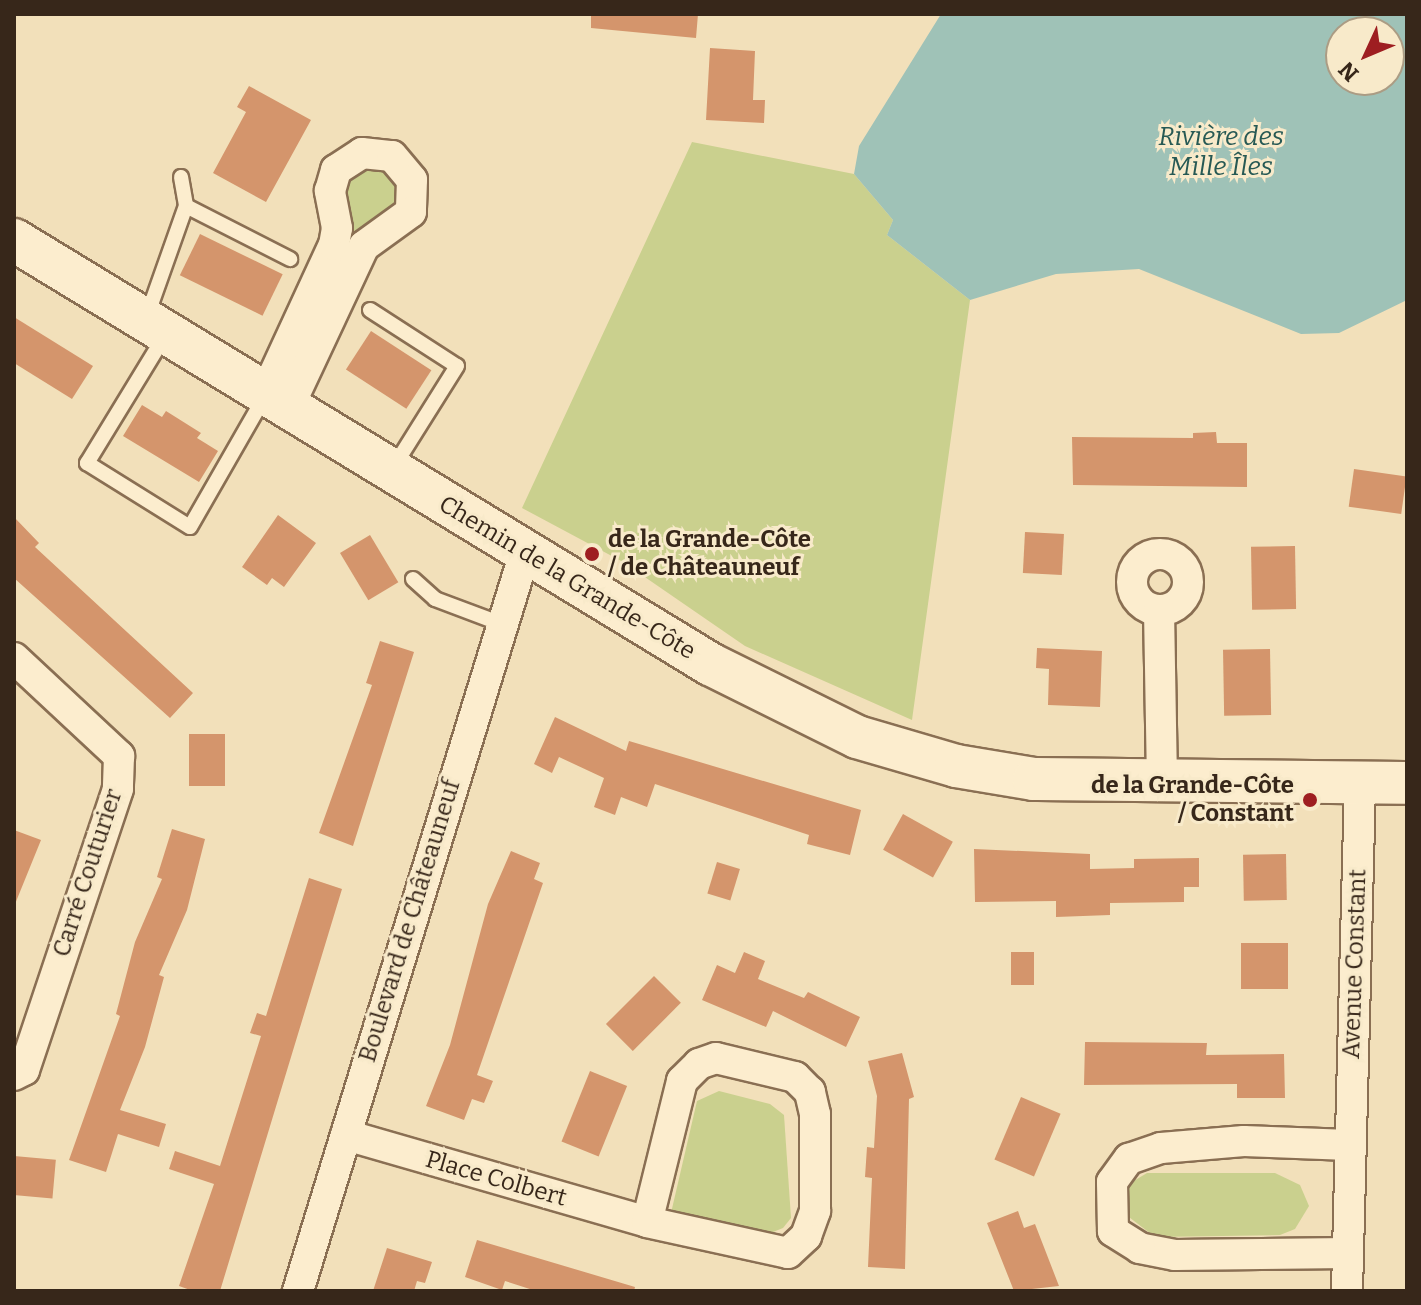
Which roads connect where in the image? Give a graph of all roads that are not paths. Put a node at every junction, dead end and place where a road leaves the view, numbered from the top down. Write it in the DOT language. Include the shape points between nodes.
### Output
graph roads {
  1 [pos="181,177"];
  2 [pos="186,206"];
  3 [pos="14,240"];
  4 [pos="290,259"];
  5 [pos="370,310"];
  6 [pos="156,327"];
  7 [pos="277,401"];
  8 [pos="391,471"];
  9 [pos="525,552"];
  10 [pos="413,579"];
  11 [pos="1159,610"];
  12 [pos="499,623"];
  13 [pos="14,658"];
  14 [pos="1162,782"];
  15 [pos="1360,783"];
  16 [pos="1407,783"];
  17 [pos="14,1075"];
  18 [pos="346,1135"];
  19 [pos="1349,1145"];
  20 [pos="647,1222"];
  21 [pos="1348,1253"];
  22 [pos="298,1291"];
  23 [pos="1347,1291"];
  1 -- 2 [label="lane"];
  2 -- 4 [label="lane"];
  2 -- 6 [label="lane"];
  3 -- 6 [label="main road, Chemin de la Grande-Côte"];
  5 -- 8 [label="lane" via="457,366"];
  6 -- 7 [label="main road, Chemin de la Grande-Côte"];
  6 -- 7 [label="lane" via="87,463 190,527"];
  7 -- 7 [label="street" via="364,246 411,212 412,180 392,156 362,153 336,170 330,191 337,228 334,245"];
  7 -- 8 [label="main road, Chemin de la Grande-Côte"];
  8 -- 9 [label="main road, Chemin de la Grande-Côte"];
  9 -- 12 [label="street, Boulevard de Châteauneuf"];
  9 -- 14 [label="main road, Chemin de la Grande-Côte" via="752,688 881,746 1008,776"];
  10 -- 12 [label="lane" via="435,599"];
  11 -- 14 [label="street"];
  12 -- 18 [label="street, Boulevard de Châteauneuf"];
  13 -- 17 [label="street, Carré Couturier" via="119,756 118,789 24,1070"];
  14 -- 15 [label="main road, Chemin de la Grande-Côte"];
  15 -- 16 [label="main road, Chemin de la Grande-Côte"];
  15 -- 19 [label="street, Avenue Constant"];
  18 -- 20 [label="street, Place Colbert"];
  18 -- 22 [label="street, Boulevard de Châteauneuf"];
  19 -- 21 [label="street, Avenue Constant"];
  19 -- 21 [label="street" via="1244,1141 1161,1148 1129,1159 1112,1182 1113,1231 1140,1248 1188,1255"];
  20 -- 20 [label="street, Place Colbert" via="788,1253 806,1236 815,1211 815,1114 810,1092 795,1077 716,1058 699,1064 682,1081"];
  21 -- 23 [label="street, Avenue Constant"];
}
